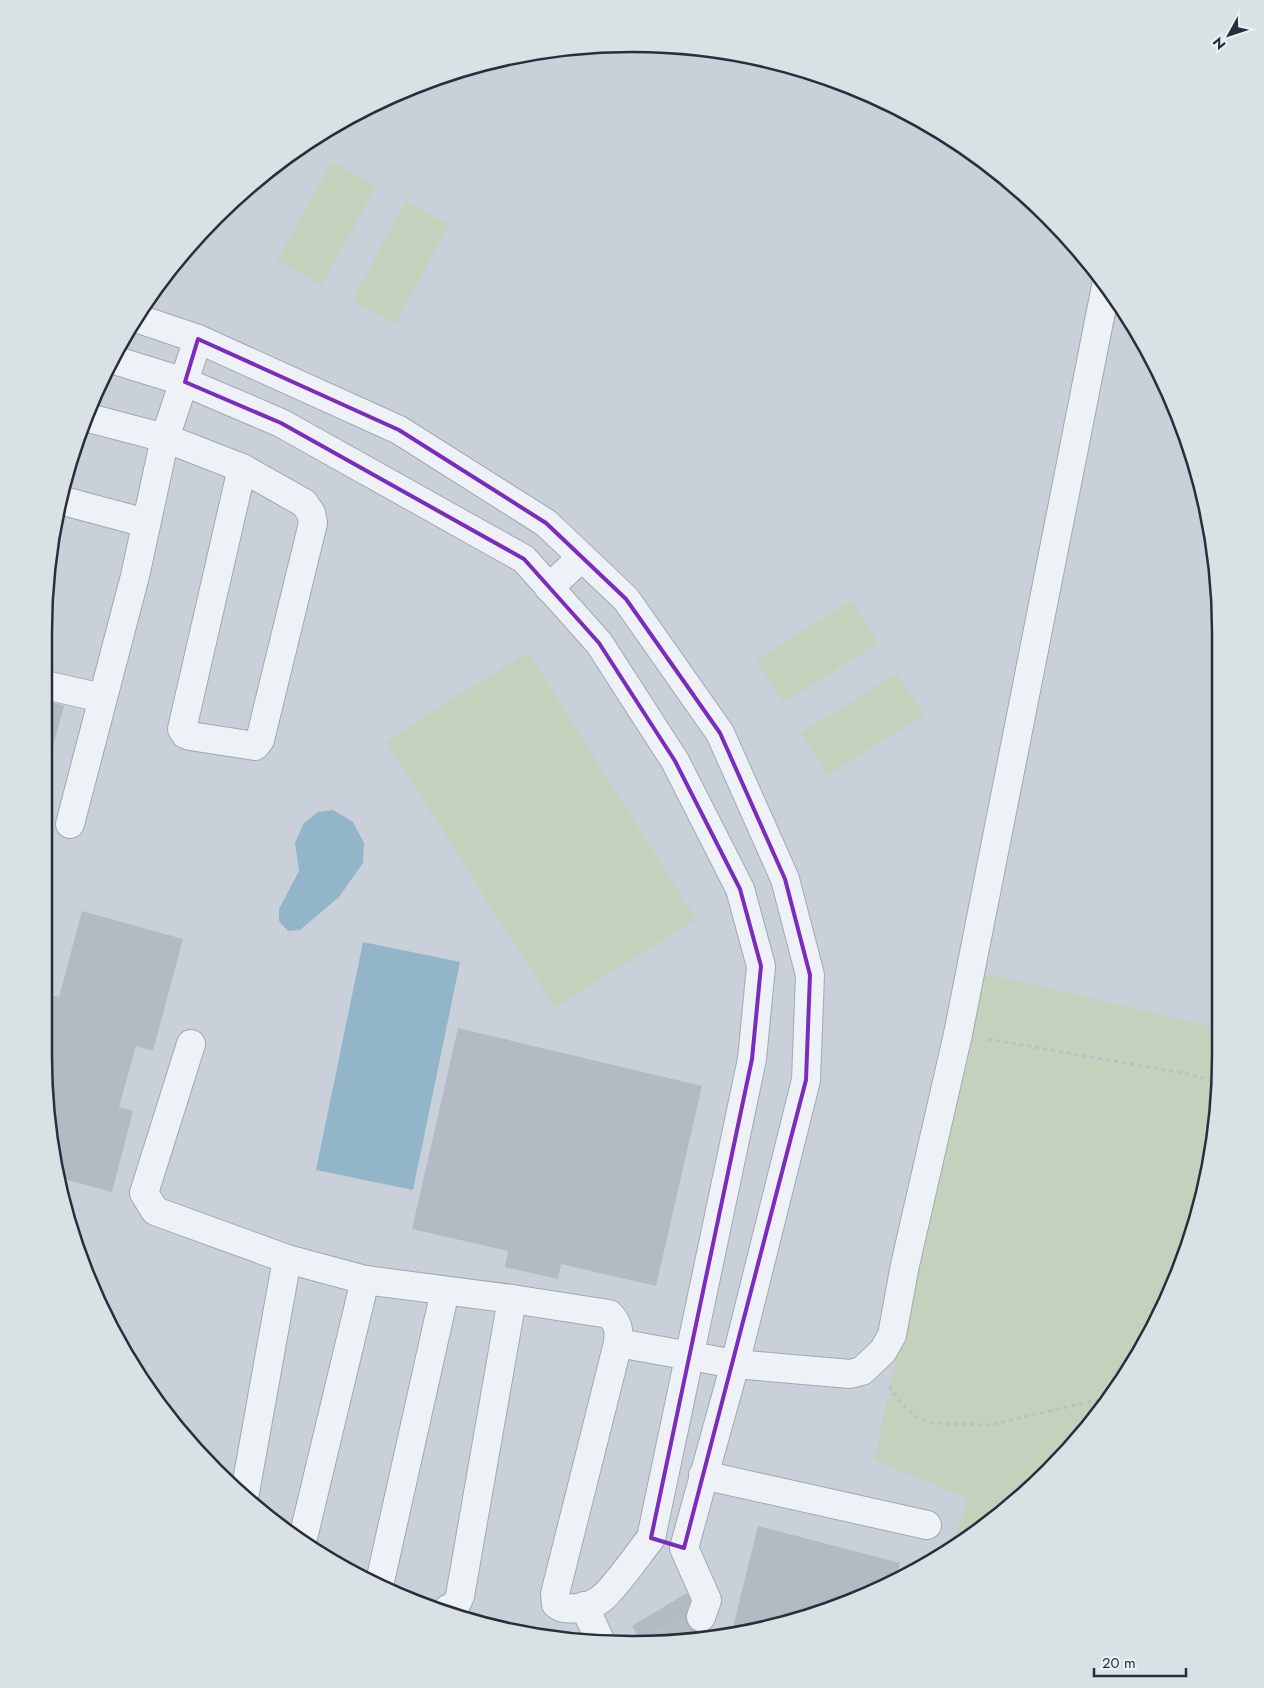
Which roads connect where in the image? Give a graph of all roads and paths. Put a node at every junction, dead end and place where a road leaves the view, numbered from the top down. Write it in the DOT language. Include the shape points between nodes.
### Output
graph roads {
  1 [pos="1104,296"];
  2 [pos="143,321"];
  3 [pos="198,339"];
  4 [pos="120,362"];
  5 [pos="185,382"];
  6 [pos="296,382"];
  7 [pos="93,419"];
  8 [pos="281,423"];
  9 [pos="165,438"];
  10 [pos="242,468"];
  11 [pos="68,502"];
  12 [pos="146,523"];
  13 [pos="582,557"];
  14 [pos="549,588"];
  15 [pos="52,687"];
  16 [pos="102,698"];
  17 [pos="70,824"];
  18 [pos="958,1034"];
  19 [pos="191,1044"];
  20 [pos="1211,1081"];
  21 [pos="287,1259"];
  22 [pos="365,1280"];
  23 [pos="445,1291"];
  24 [pos="512,1299"];
  25 [pos="618,1343"];
  26 [pos="690,1355"];
  27 [pos="873,1360"];
  28 [pos="735,1364"];
  29 [pos="1098,1400"];
  30 [pos="703,1475"];
  31 [pos="246,1488"];
  32 [pos="928,1525"];
  33 [pos="304,1534"];
  34 [pos="651,1538"];
  35 [pos="684,1548"];
  36 [pos="381,1578"];
  37 [pos="584,1606"];
  38 [pos="454,1607"];
  39 [pos="701,1617"];
  40 [pos="597,1634"];
  1 -- 18 [label="street"];
  2 -- 3 [label="street"];
  3 -- 5 [label="street"];
  3 -- 6 [label="street"];
  4 -- 5 [label="street"];
  5 -- 8 [label="street"];
  5 -- 9 [label="street"];
  6 -- 8 [label="street"];
  6 -- 13 [label="street" via="399,430 546,523"];
  7 -- 9 [label="street"];
  8 -- 14 [label="street" via="524,560"];
  9 -- 10 [label="street"];
  9 -- 12 [label="street"];
  10 -- 10 [label="street" via="304,503 311,512 313,523 260,740 255,746 190,736 182,728"];
  11 -- 12 [label="street"];
  12 -- 16 [label="street"];
  13 -- 14 [label="street"];
  13 -- 28 [label="street" via="626,599 720,733 784,879 810,976 806,1080"];
  14 -- 26 [label="street" via="599,643 675,761 740,889 761,966 752,1059"];
  15 -- 16 [label="street"];
  16 -- 17 [label="street"];
  18 -- 20 [label="path"];
  18 -- 27 [label="street" via="905,1264 892,1335 883,1351"];
  19 -- 21 [label="street" via="144,1193 148,1204 155,1211"];
  21 -- 22 [label="street"];
  21 -- 31 [label="street"];
  22 -- 23 [label="street"];
  22 -- 33 [label="street"];
  23 -- 24 [label="street"];
  23 -- 36 [label="street"];
  24 -- 25 [label="street" via="608,1314 619,1328"];
  24 -- 38 [label="street" via="460,1596"];
  25 -- 26 [label="street"];
  25 -- 37 [label="street" via="555,1594 556,1604 562,1608"];
  26 -- 28 [label="street"];
  26 -- 34 [label="street"];
  27 -- 28 [label="street" via="862,1371 850,1374"];
  27 -- 29 [label="path" via="897,1398 914,1416 931,1423 988,1425"];
  28 -- 30 [label="street"];
  30 -- 32 [label="street"];
  30 -- 35 [label="street"];
  34 -- 35 [label="street"];
  34 -- 37 [label="street" via="602,1599"];
  35 -- 39 [label="street" via="707,1600"];
  37 -- 40 [label="street"];
}
